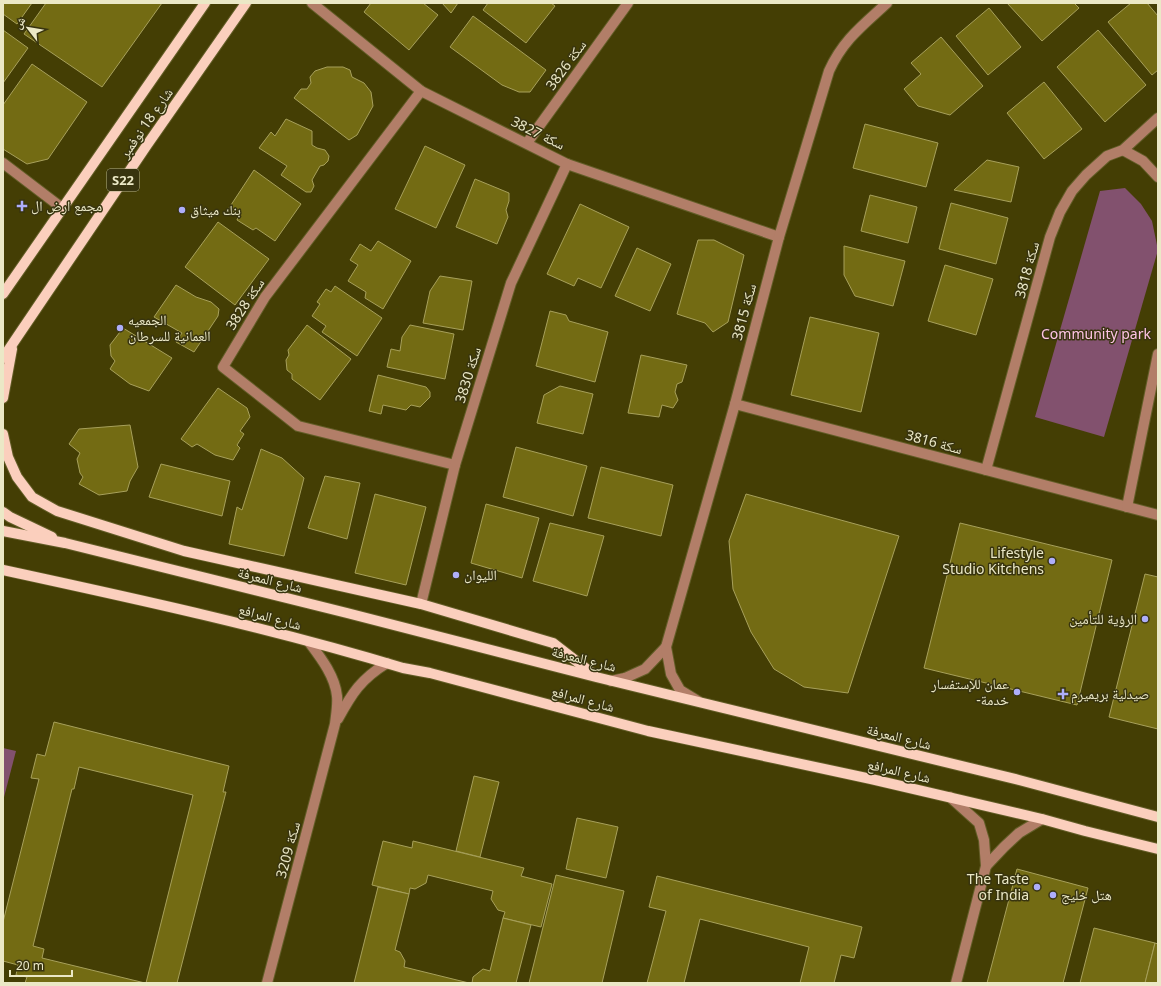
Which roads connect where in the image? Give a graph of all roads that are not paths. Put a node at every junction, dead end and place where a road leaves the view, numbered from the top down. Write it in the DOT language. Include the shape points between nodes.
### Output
graph roads {
  1 [pos="205,3"];
  2 [pos="246,3"];
  3 [pos="312,3"];
  4 [pos="628,3"];
  5 [pos="887,3"];
  6 [pos="421,91"];
  7 [pos="1158,118"];
  8 [pos="527,143"];
  9 [pos="1123,150"];
  10 [pos="3,163"];
  11 [pos="567,164"];
  12 [pos="1158,177"];
  13 [pos="62,208"];
  14 [pos="779,237"];
  15 [pos="3,294"];
  16 [pos="12,346"];
  17 [pos="1158,354"];
  18 [pos="3,358"];
  19 [pos="3,398"];
  20 [pos="734,404"];
  21 [pos="3,434"];
  22 [pos="455,465"];
  23 [pos="986,470"];
  24 [pos="1127,507"];
  25 [pos="3,512"];
  26 [pos="1158,515"];
  27 [pos="3,531"];
  28 [pos="65,544"];
  29 [pos="3,570"];
  30 [pos="421,604"];
  31 [pos="309,642"];
  32 [pos="666,647"];
  33 [pos="387,663"];
  34 [pos="596,677"];
  35 [pos="611,681"];
  36 [pos="701,703"];
  37 [pos="335,724"];
  38 [pos="950,798"];
  39 [pos="1158,817"];
  40 [pos="1042,819"];
  41 [pos="1158,849"];
  42 [pos="986,866"];
  43 [pos="267,983"];
  44 [pos="956,983"];
  1 -- 13 [label="main road, شارع 18 نوفمبر / S22"];
  2 -- 16 [label="main road, شارع 18 نوفمبر / S22"];
  3 -- 6 [label="street, سكة 3827"];
  4 -- 8 [label="street, سكة 3826"];
  5 -- 14 [label="street, سكة 3815" via="850,37 836,56"];
  6 -- 8 [label="street, سكة 3827"];
  6 -- 22 [label="street, سكة 3828" via="265,297 223,367 298,426"];
  7 -- 9 [label="street, سكة 3818"];
  8 -- 11 [label="street, سكة 3827"];
  9 -- 12 [label="street" via="1143,161"];
  9 -- 23 [label="street, سكة 3818" via="1107,156 1086,175 1072,191 1060,212 1050,237"];
  10 -- 13 [label="street"];
  11 -- 14 [label="street, سكة 3827"];
  11 -- 22 [label="street, سكة 3830" via="511,284"];
  13 -- 15 [label="main road, شارع 18 نوفمبر / S22"];
  14 -- 20 [label="street, سكة 3815"];
  16 -- 18 [label="main road, شارع 18 نوفمبر / S22"];
  16 -- 19 [label="main road"];
  17 -- 24 [label="street"];
  20 -- 23 [label="street, سكة 3816"];
  20 -- 32 [label="street, سكة 3815"];
  21 -- 30 [label="main road" via="16,477 32,497 57,511 184,551"];
  22 -- 30 [label="street, سكة 3830"];
  23 -- 24 [label="street, سكة 3816"];
  24 -- 26 [label="street, سكة 3816"];
  25 -- 28 [label="main road"];
  27 -- 28 [label="main road, شارع المعرفة"];
  28 -- 34 [label="main road, شارع المعرفة"];
  29 -- 31 [label="main road, شارع المرافع" via="127,596"];
  30 -- 34 [label="main road" via="553,643"];
  31 -- 33 [label="main road, شارع المرافع"];
  31 -- 37 [label="street, سكة 3209" via="334,682 338,698"];
  32 -- 35 [label="street, سكة 3815" via="645,669"];
  32 -- 36 [label="street, سكة 3815" via="671,674 680,690"];
  33 -- 37 [label="street, سكة 3209" via="362,682"];
  33 -- 38 [label="main road, شارع المرافع" via="648,731"];
  34 -- 35 [label="main road, شارع المعرفة"];
  35 -- 36 [label="main road, شارع المعرفة"];
  36 -- 39 [label="main road, شارع المعرفة" via="1019,780"];
  37 -- 43 [label="street, سكة 3209"];
  38 -- 40 [label="main road, شارع المرافع"];
  38 -- 42 [label="street" via="979,823 984,840"];
  40 -- 41 [label="main road, شارع المرافع"];
  40 -- 42 [label="street" via="1019,833"];
  42 -- 44 [label="street"];
}
